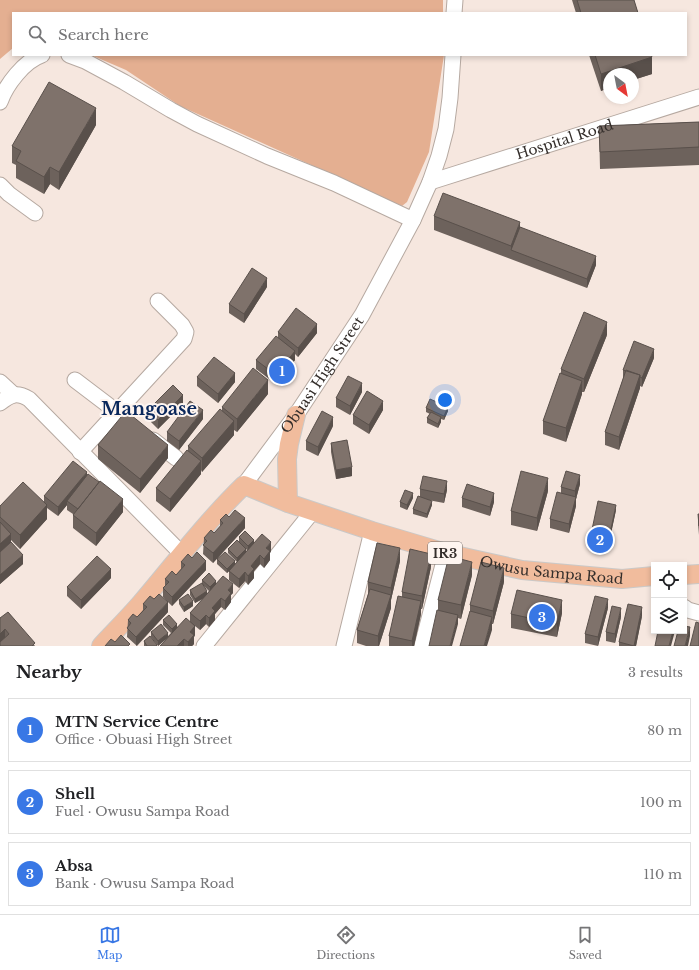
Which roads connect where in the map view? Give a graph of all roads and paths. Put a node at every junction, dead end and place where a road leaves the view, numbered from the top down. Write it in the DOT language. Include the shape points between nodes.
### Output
graph roads {
  1 [pos="455,0"];
  2 [pos="454,12"];
  3 [pos="39,56"];
  4 [pos="72,56"];
  5 [pos="453,56"];
  6 [pos="699,97"];
  7 [pos="0,102"];
  8 [pos="430,182"];
  9 [pos="0,184"];
  10 [pos="35,213"];
  11 [pos="413,220"];
  12 [pos="158,300"];
  13 [pos="75,380"];
  14 [pos="0,382"];
  15 [pos="6,399"];
  16 [pos="117,412"];
  17 [pos="296,415"];
  18 [pos="80,452"];
  19 [pos="176,458"];
  20 [pos="244,485"];
  21 [pos="288,502"];
  22 [pos="313,511"];
  23 [pos="372,531"];
  24 [pos="181,553"];
  25 [pos="446,553"];
  26 [pos="699,574"];
  27 [pos="687,575"];
  28 [pos="651,577"];
  29 [pos="687,609"];
  30 [pos="699,613"];
  31 [pos="101,646"];
  32 [pos="204,646"];
  33 [pos="344,646"];
  34 [pos="422,646"];
  1 -- 2 [label="street"];
  3 -- 7 [label="street" via="18,72"];
  4 -- 11 [label="street" via="118,78 197,124"];
  5 -- 8 [label="street, Obuasi High Street" via="446,128"];
  6 -- 8 [label="street, Hospital Road"];
  8 -- 11 [label="street, Obuasi High Street"];
  9 -- 10 [label="street"];
  11 -- 17 [label="street, Obuasi High Street" via="362,315"];
  12 -- 16 [label="street" via="182,325 186,332 184,339"];
  13 -- 16 [label="street"];
  14 -- 15 [label="street"];
  15 -- 18 [label="street" via="18,394 29,399"];
  16 -- 18 [label="street"];
  16 -- 19 [label="street"];
  17 -- 20 [label="street, Obuasi High Street"];
  17 -- 21 [label="main road" via="287,459"];
  18 -- 24 [label="street"];
  20 -- 21 [label="main road, Owusu Sampa Road / IR3"];
  20 -- 24 [label="main road, Obuasi High Street"];
  21 -- 22 [label="main road, Owusu Sampa Road / IR3"];
  22 -- 23 [label="main road, Owusu Sampa Road / IR3"];
  22 -- 32 [label="street"];
  23 -- 25 [label="main road, Owusu Sampa Road / IR3"];
  23 -- 33 [label="street"];
  24 -- 31 [label="main road, Obuasi High Street" via="140,604"];
  25 -- 28 [label="main road, Owusu Sampa Road / IR3" via="522,570 622,579"];
  25 -- 34 [label="street"];
  26 -- 27 [label="main road"];
  29 -- 30 [label="street"];
}
